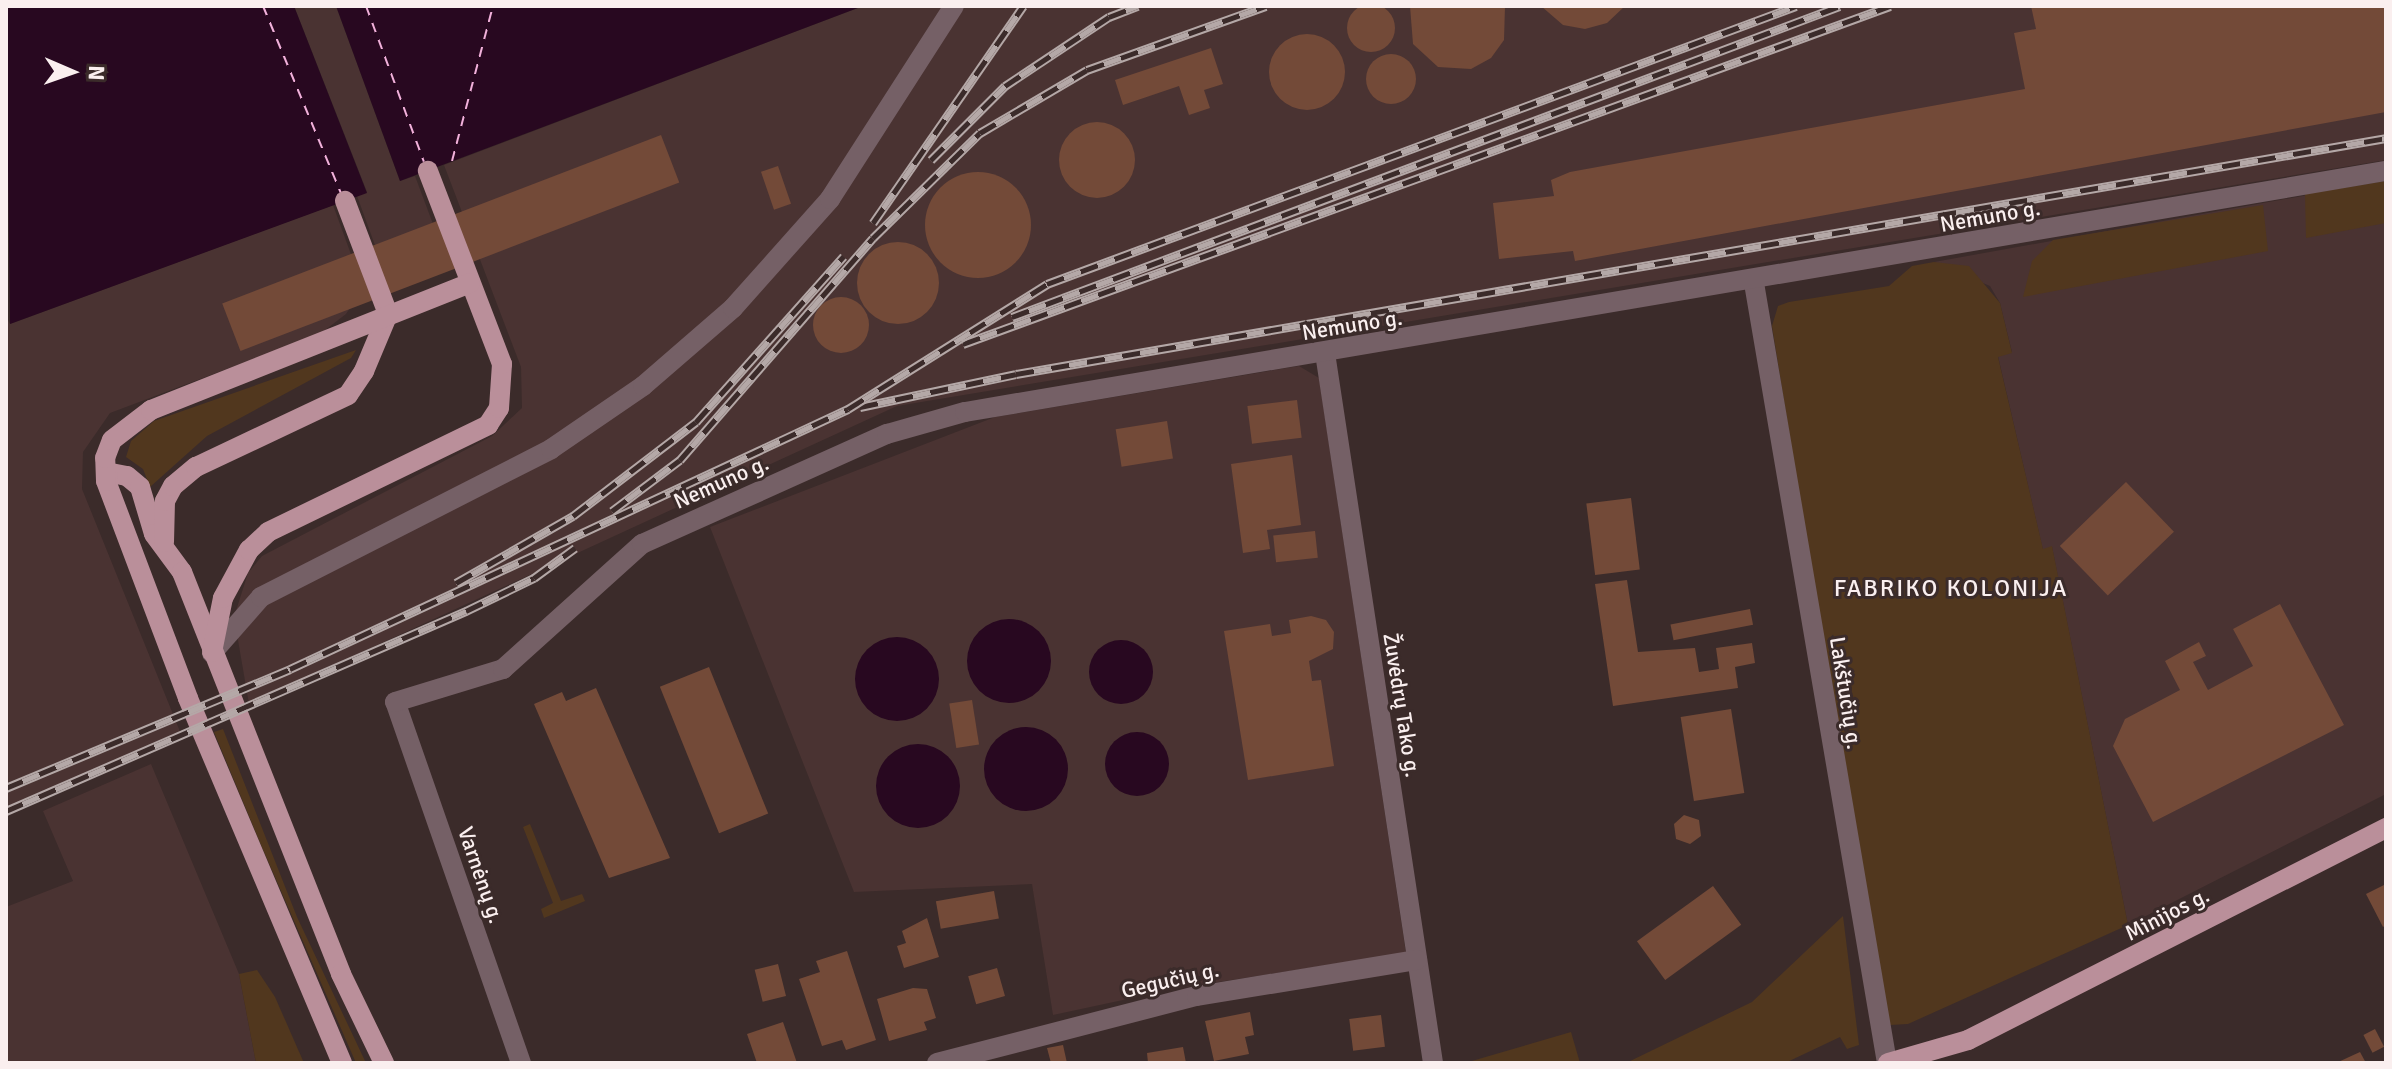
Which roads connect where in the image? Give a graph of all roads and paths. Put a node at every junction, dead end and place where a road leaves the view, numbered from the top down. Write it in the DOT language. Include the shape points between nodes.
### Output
graph roads {
  1 [pos="954,6"];
  2 [pos="428,171"];
  3 [pos="2386,171"];
  4 [pos="345,201"];
  5 [pos="470,283"];
  6 [pos="1754,283"];
  7 [pos="388,314"];
  8 [pos="1325,353"];
  9 [pos="106,472"];
  10 [pos="165,549"];
  11 [pos="212,653"];
  12 [pos="395,702"];
  13 [pos="2386,828"];
  14 [pos="1417,960"];
  15 [pos="1968,1040"];
  16 [pos="342,1063"];
  17 [pos="384,1063"];
  18 [pos="521,1063"];
  19 [pos="937,1063"];
  20 [pos="1433,1063"];
  21 [pos="1887,1063"];
  22 [pos="1937,1063"];
  1 -- 11 [label="street" via="830,199 722,318 643,386 551,449 261,597"];
  2 -- 5 [label="main road"];
  3 -- 6 [label="street, Nemuno g."];
  4 -- 7 [label="main road"];
  5 -- 7 [label="main road"];
  5 -- 11 [label="main road" via="502,364 504,387 488,425 268,532 249,550 223,598"];
  6 -- 8 [label="street, Nemuno g."];
  6 -- 21 [label="street, Lakštučių g."];
  7 -- 9 [label="main road" via="151,410 112,440"];
  7 -- 10 [label="main road" via="348,395 196,467 173,486 165,501"];
  8 -- 12 [label="street, Nemuno g." via="965,412 887,434 642,544 503,669"];
  8 -- 14 [label="street, Žuvėdrų Tako g."];
  9 -- 10 [label="main road" via="140,487"];
  9 -- 16 [label="main road" via="214,763"];
  10 -- 11 [label="main road" via="182,572"];
  11 -- 17 [label="main road" via="341,974"];
  12 -- 18 [label="street, Varnėnų g."];
  13 -- 15 [label="main road, Minijos g."];
  14 -- 19 [label="street, Gegučių g." via="1197,996"];
  14 -- 20 [label="street, Žuvėdrų Tako g."];
  15 -- 21 [label="main road, Minijos g."];
  15 -- 22 [label="main road, Minijos g."];
}
